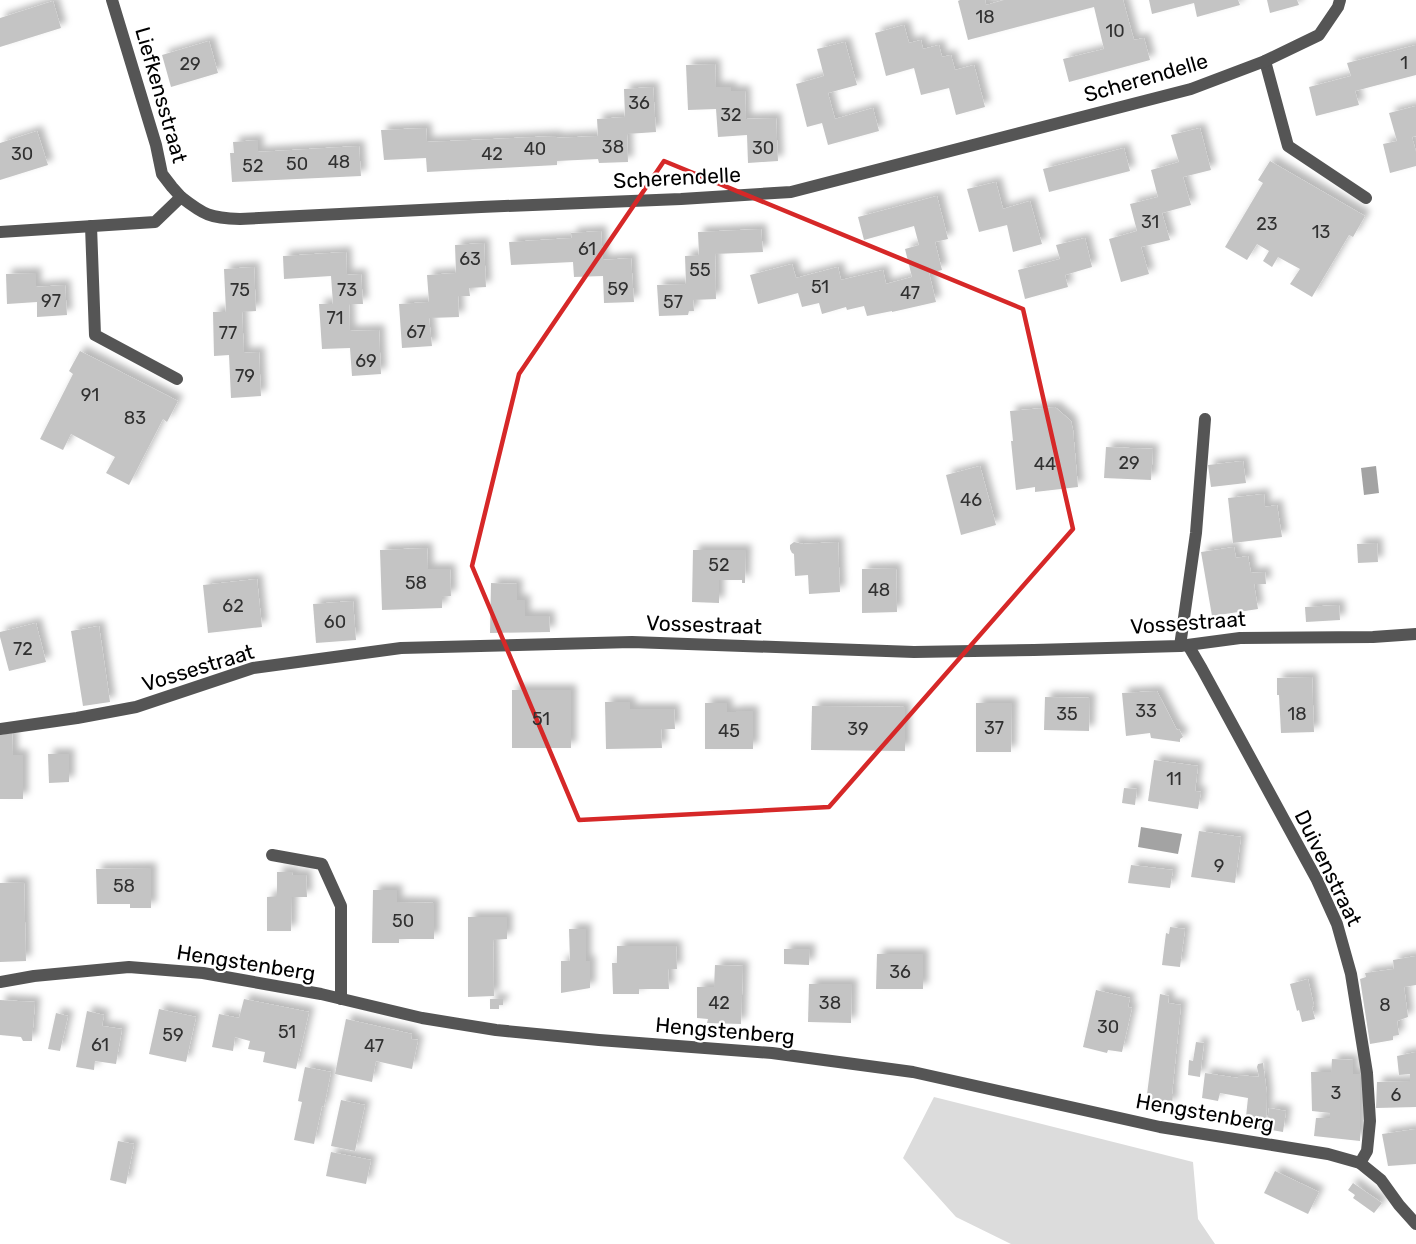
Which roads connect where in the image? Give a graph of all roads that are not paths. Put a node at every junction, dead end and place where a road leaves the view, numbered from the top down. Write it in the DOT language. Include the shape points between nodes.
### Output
graph roads {
  1 [pos="112,0"];
  2 [pos="1340,0"];
  3 [pos="1265,61"];
  4 [pos="181,197"];
  5 [pos="1366,198"];
  6 [pos="91,226"];
  7 [pos="0,232"];
  8 [pos="177,379"];
  9 [pos="1205,420"];
  10 [pos="1416,634"];
  11 [pos="1184,645"];
  12 [pos="0,729"];
  13 [pos="273,855"];
  14 [pos="0,982"];
  15 [pos="341,999"];
  16 [pos="1360,1163"];
  17 [pos="1416,1224"];
  1 -- 4 [label="street, Liefkensstraat" via="162,174"];
  2 -- 3 [label="street, Scherendelle" via="1319,35"];
  3 -- 4 [label="street, Scherendelle" via="1191,89 791,192 240,219 218,219"];
  3 -- 5 [label="street" via="1288,146"];
  4 -- 6 [label="street" via="155,222"];
  6 -- 7 [label="street"];
  6 -- 8 [label="street" via="95,335"];
  9 -- 11 [label="street"];
  10 -- 11 [label="street, Vossestraat" via="1240,638"];
  11 -- 12 [label="street, Vossestraat" via="914,652 632,642 401,648 253,668 136,707"];
  11 -- 16 [label="street, Duivenstraat" via="1202,669 1337,924 1351,974 1367,1073 1370,1121 1367,1151"];
  13 -- 15 [label="street" via="322,864 341,906"];
  14 -- 15 [label="street, Hengstenberg" via="129,967 203,973"];
  15 -- 16 [label="street, Hengstenberg" via="496,1030 772,1053 914,1072 1160,1127 1328,1154"];
  16 -- 17 [label="street, Hengstenberg" via="1381,1180"];
}
